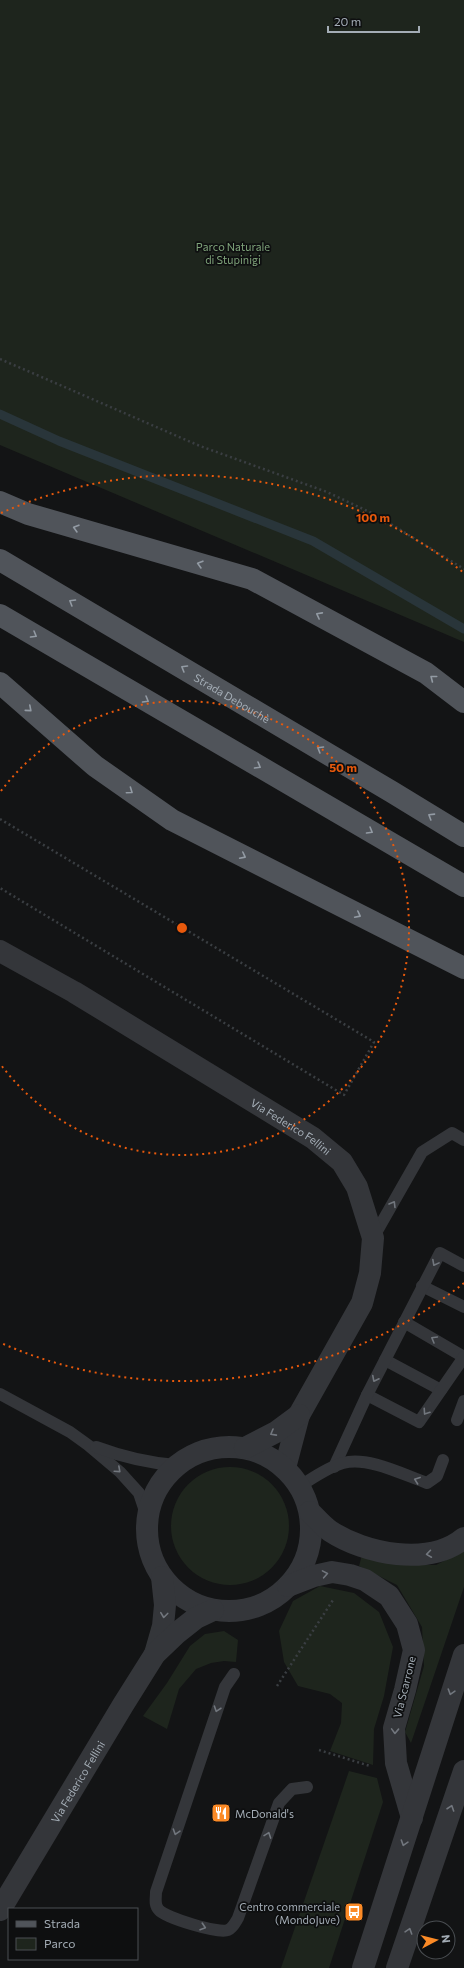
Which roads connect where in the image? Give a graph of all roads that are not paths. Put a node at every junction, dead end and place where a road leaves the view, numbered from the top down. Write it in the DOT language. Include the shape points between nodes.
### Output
graph roads {
  1 [pos="0,502"];
  2 [pos="0,560"];
  3 [pos="0,615"];
  4 [pos="0,683"];
  5 [pos="464,702"];
  6 [pos="464,836"];
  7 [pos="464,886"];
  8 [pos="0,951"];
  9 [pos="464,968"];
  10 [pos="464,1140"];
  11 [pos="373,1238"];
  12 [pos="464,1266"];
  13 [pos="422,1286"];
  14 [pos="464,1307"];
  15 [pos="404,1322"];
  16 [pos="464,1357"];
  17 [pos="385,1360"];
  18 [pos="441,1390"];
  19 [pos="0,1394"];
  20 [pos="367,1395"];
  21 [pos="464,1401"];
  22 [pos="299,1415"];
  23 [pos="457,1420"];
  24 [pos="88,1445"];
  25 [pos="245,1448"];
  26 [pos="443,1460"];
  27 [pos="176,1466"];
  28 [pos="334,1467"];
  29 [pos="285,1468"];
  30 [pos="300,1486"];
  31 [pos="310,1512"];
  32 [pos="148,1520"];
  33 [pos="464,1538"];
  34 [pos="162,1577"];
  35 [pos="288,1586"];
  36 [pos="213,1610"];
  37 [pos="156,1654"];
  38 [pos="464,1655"];
  39 [pos="234,1674"];
  40 [pos="464,1771"];
  41 [pos="307,1788"];
  42 [pos="412,1818"];
  43 [pos="0,1910"];
  44 [pos="363,1968"];
  45 [pos="397,1968"];
  5 -- 1 [label="main road, one-way" via="426,672 252,579 28,514"];
  6 -- 2 [label="main road, Strada Debouchè, one-way"];
  3 -- 7 [label="main road, one-way"];
  4 -- 9 [label="main road, one-way" via="95,766 172,820"];
  8 -- 11 [label="street, Via Federico Fellini" via="74,992 313,1138 342,1162 357,1187"];
  11 -- 10 [label="lane, one-way" via="422,1152 452,1133"];
  11 -- 22 [label="street, Via Federico Fellini" via="370,1273 362,1302"];
  12 -- 13 [label="lane, one-way" via="440,1253"];
  13 -- 14 [label="lane"];
  13 -- 15 [label="lane"];
  16 -- 15 [label="lane, one-way"];
  15 -- 17 [label="lane"];
  16 -- 18 [label="lane"];
  17 -- 18 [label="lane"];
  17 -- 20 [label="lane, one-way"];
  18 -- 20 [label="lane, one-way" via="419,1422"];
  19 -- 24 [label="lane" via="70,1432"];
  20 -- 28 [label="lane"];
  21 -- 23 [label="lane"];
  22 -- 25 [label="street, Via Federico Fellini, one-way" via="276,1432"];
  22 -- 29 [label="street, Via Federico Fellini"];
  24 -- 27 [label="lane" via="151,1464"];
  24 -- 32 [label="lane, one-way" via="120,1472 139,1493"];
  25 -- 27 [label="street" via="221,1446 197,1452"];
  25 -- 29 [label="street" via="273,1459"];
  26 -- 28 [label="lane, one-way" via="437,1476 427,1483 382,1466 363,1462 344,1462"];
  27 -- 32 [label="street" via="162,1481 152,1499"];
  28 -- 30 [label="lane"];
  29 -- 30 [label="street"];
  30 -- 31 [label="street"];
  33 -- 31 [label="street, one-way" via="435,1553 411,1556 359,1545 329,1531"];
  31 -- 35 [label="street" via="312,1532 308,1552 300,1570"];
  32 -- 34 [label="street" via="148,1540 153,1559"];
  34 -- 36 [label="street" via="176,1592 194,1603"];
  34 -- 37 [label="street, Via Federico Fellini, one-way" via="165,1605"];
  35 -- 36 [label="street" via="272,1599 250,1608"];
  35 -- 42 [label="street, Via Scarrone, one-way" via="332,1572 350,1575 365,1580 389,1596 408,1624 414,1650 406,1690 394,1728 396,1763"];
  36 -- 37 [label="street, Via Federico Fellini" via="196,1618"];
  37 -- 43 [label="street, Via Federico Fellini"];
  38 -- 42 [label="street, one-way"];
  39 -- 41 [label="lane, one-way" via="224,1687 156,1892 155,1903 159,1910 218,1932 233,1927 279,1803 292,1789"];
  45 -- 40 [label="street, one-way"];
  42 -- 44 [label="street, one-way"];
}
